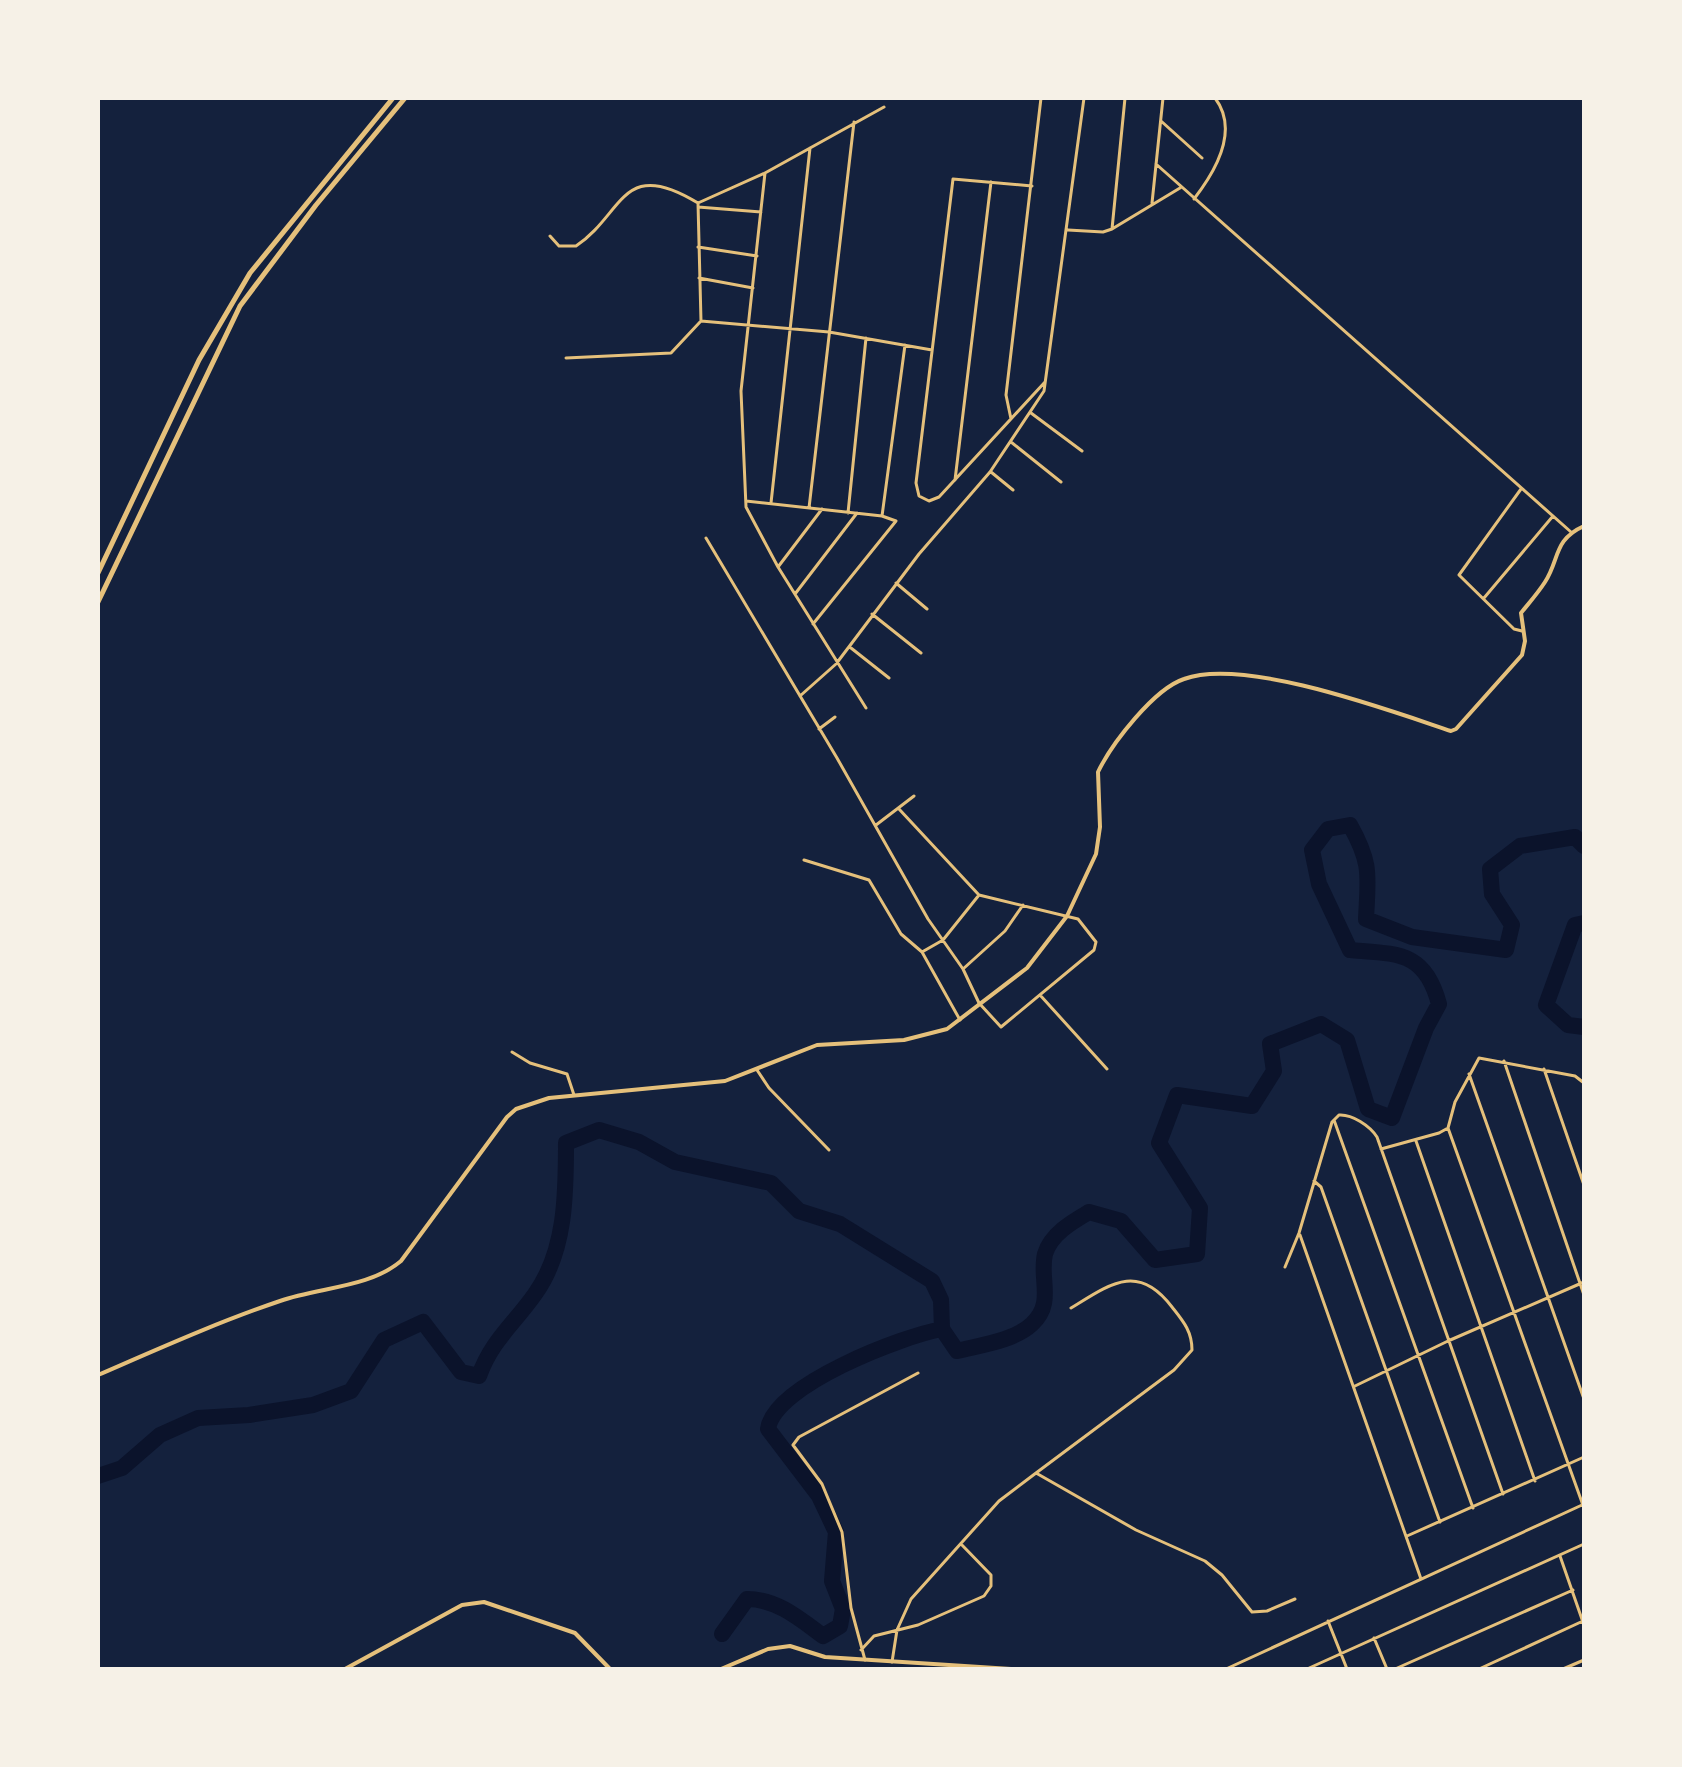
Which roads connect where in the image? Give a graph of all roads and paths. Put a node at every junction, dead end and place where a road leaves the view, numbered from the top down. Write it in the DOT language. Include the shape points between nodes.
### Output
graph roads {
  1 [pos="393,98"];
  2 [pos="405,98"];
  3 [pos="1041,98"];
  4 [pos="1084,98"];
  5 [pos="1125,98"];
  6 [pos="1163,98"];
  7 [pos="1215,98"];
  8 [pos="884,107"];
  9 [pos="1161,121"];
  10 [pos="854,122"];
  11 [pos="810,148"];
  12 [pos="1202,158"];
  13 [pos="1156,164"];
  14 [pos="765,173"];
  15 [pos="991,182"];
  16 [pos="1032,186"];
  17 [pos="1181,187"];
  18 [pos="1194,199"];
  19 [pos="1152,203"];
  20 [pos="698,205"];
  21 [pos="761,212"];
  22 [pos="1112,229"];
  23 [pos="1068,230"];
  24 [pos="550,236"];
  25 [pos="698,247"];
  26 [pos="757,256"];
  27 [pos="699,278"];
  28 [pos="753,288"];
  29 [pos="701,321"];
  30 [pos="749,326"];
  31 [pos="788,328"];
  32 [pos="829,332"];
  33 [pos="866,338"];
  34 [pos="905,345"];
  35 [pos="932,350"];
  36 [pos="566,358"];
  37 [pos="1048,379"];
  38 [pos="1031,413"];
  39 [pos="1011,419"];
  40 [pos="1011,442"];
  41 [pos="1082,451"];
  42 [pos="990,472"];
  43 [pos="955,481"];
  44 [pos="1061,482"];
  45 [pos="1521,489"];
  46 [pos="1013,490"];
  47 [pos="746,501"];
  48 [pos="771,503"];
  49 [pos="809,508"];
  50 [pos="822,509"];
  51 [pos="848,513"];
  52 [pos="857,513"];
  53 [pos="882,516"];
  54 [pos="1553,516"];
  55 [pos="1584,526"];
  56 [pos="1571,532"];
  57 [pos="706,538"];
  58 [pos="778,567"];
  59 [pos="98,573"];
  60 [pos="896,583"];
  61 [pos="795,594"];
  62 [pos="1484,598"];
  63 [pos="98,602"];
  64 [pos="927,609"];
  65 [pos="872,614"];
  66 [pos="812,624"];
  67 [pos="1522,631"];
  68 [pos="850,647"];
  69 [pos="921,653"];
  70 [pos="836,664"];
  71 [pos="889,678"];
  72 [pos="800,696"];
  73 [pos="866,708"];
  74 [pos="835,717"];
  75 [pos="819,730"];
  76 [pos="914,796"];
  77 [pos="899,809"];
  78 [pos="875,825"];
  79 [pos="804,860"];
  80 [pos="979,895"];
  81 [pos="1023,905"];
  82 [pos="1067,916"];
  83 [pos="943,940"];
  84 [pos="922,952"];
  85 [pos="963,969"];
  86 [pos="1040,995"];
  87 [pos="979,1003"];
  88 [pos="960,1020"];
  89 [pos="512,1052"];
  90 [pos="1504,1061"];
  91 [pos="1107,1069"];
  92 [pos="1544,1069"];
  93 [pos="757,1070"];
  94 [pos="1469,1074"];
  95 [pos="1584,1082"];
  96 [pos="574,1095"];
  97 [pos="1334,1119"];
  98 [pos="1448,1128"];
  99 [pos="1416,1141"];
  100 [pos="1381,1149"];
  101 [pos="829,1150"];
  102 [pos="1314,1181"];
  103 [pos="1584,1185"];
  104 [pos="1299,1233"];
  105 [pos="1285,1267"];
  106 [pos="1582,1283"];
  107 [pos="1584,1295"];
  108 [pos="1549,1298"];
  109 [pos="1071,1308"];
  110 [pos="1514,1311"];
  111 [pos="1479,1327"];
  112 [pos="1448,1341"];
  113 [pos="1416,1357"];
  114 [pos="918,1373"];
  115 [pos="1386,1373"];
  116 [pos="98,1375"];
  117 [pos="1355,1386"];
  118 [pos="1584,1399"];
  119 [pos="1584,1457"];
  120 [pos="1569,1465"];
  121 [pos="1036,1473"];
  122 [pos="1535,1481"];
  123 [pos="1503,1494"];
  124 [pos="1584,1506"];
  125 [pos="1473,1508"];
  126 [pos="1440,1522"];
  127 [pos="1407,1536"];
  128 [pos="961,1544"];
  129 [pos="1584,1544"];
  130 [pos="1560,1556"];
  131 [pos="1421,1579"];
  132 [pos="1573,1590"];
  133 [pos="1295,1599"];
  134 [pos="1328,1621"];
  135 [pos="1583,1623"];
  136 [pos="897,1630"];
  137 [pos="1374,1638"];
  138 [pos="861,1650"];
  139 [pos="1340,1653"];
  140 [pos="865,1660"];
  141 [pos="1584,1660"];
  142 [pos="892,1662"];
  143 [pos="345,1669"];
  144 [pos="610,1669"];
  145 [pos="721,1669"];
  146 [pos="1011,1669"];
  147 [pos="1226,1669"];
  148 [pos="1307,1669"];
  149 [pos="1347,1669"];
  150 [pos="1387,1669"];
  151 [pos="1395,1669"];
  152 [pos="1479,1669"];
  153 [pos="1563,1669"];
  1 -- 59 [label="main road" via="231,302"];
  2 -- 63 [label="main road" via="240,306"];
  3 -- 16 [label="street"];
  4 -- 23 [label="street"];
  5 -- 22 [label="street"];
  6 -- 9 [label="street"];
  7 -- 18 [label="street" via="1225,141"];
  8 -- 10 [label="street"];
  9 -- 12 [label="street"];
  9 -- 13 [label="street"];
  10 -- 11 [label="street"];
  10 -- 32 [label="street"];
  11 -- 14 [label="street"];
  11 -- 31 [label="street"];
  13 -- 17 [label="street"];
  13 -- 19 [label="street"];
  14 -- 20 [label="street"];
  14 -- 21 [label="street"];
  15 -- 16 [label="street"];
  15 -- 35 [label="street" via="954,178"];
  15 -- 43 [label="street"];
  16 -- 39 [label="street" via="1006,395"];
  17 -- 18 [label="street"];
  17 -- 19 [label="street"];
  18 -- 45 [label="street"];
  19 -- 22 [label="street"];
  20 -- 21 [label="street"];
  20 -- 24 [label="street" via="669,188 639,188 621,197 576,246 559,246"];
  20 -- 25 [label="street"];
  21 -- 26 [label="street"];
  22 -- 23 [label="street"];
  23 -- 37 [label="street"];
  25 -- 26 [label="street"];
  25 -- 27 [label="street"];
  26 -- 28 [label="street"];
  27 -- 28 [label="street"];
  27 -- 29 [label="street"];
  28 -- 30 [label="street"];
  29 -- 30 [label="street"];
  29 -- 36 [label="street" via="671,353"];
  30 -- 31 [label="street"];
  30 -- 47 [label="street" via="741,405"];
  31 -- 32 [label="street"];
  31 -- 48 [label="street"];
  32 -- 33 [label="street"];
  32 -- 49 [label="street"];
  33 -- 34 [label="street"];
  33 -- 51 [label="street"];
  34 -- 35 [label="street"];
  34 -- 53 [label="street"];
  35 -- 43 [label="street" via="917,492 923,499 934,499"];
  37 -- 38 [label="street"];
  37 -- 39 [label="street"];
  38 -- 40 [label="street"];
  38 -- 41 [label="street"];
  39 -- 43 [label="street"];
  40 -- 42 [label="street"];
  40 -- 44 [label="street"];
  42 -- 46 [label="street"];
  42 -- 60 [label="street"];
  45 -- 54 [label="street"];
  45 -- 62 [label="street" via="1460,572"];
  47 -- 48 [label="street"];
  47 -- 58 [label="street"];
  48 -- 49 [label="street"];
  49 -- 50 [label="street"];
  50 -- 51 [label="street"];
  50 -- 58 [label="street"];
  51 -- 52 [label="street"];
  52 -- 53 [label="street"];
  52 -- 61 [label="street"];
  53 -- 66 [label="street" via="896,523"];
  54 -- 56 [label="street"];
  54 -- 62 [label="street"];
  55 -- 56 [label="street"];
  56 -- 67 [label="street" via="1547,579 1521,613"];
  57 -- 72 [label="street"];
  58 -- 61 [label="street"];
  60 -- 64 [label="street"];
  60 -- 65 [label="street"];
  61 -- 66 [label="street"];
  62 -- 67 [label="street"];
  65 -- 68 [label="street"];
  65 -- 69 [label="street"];
  66 -- 70 [label="street"];
  67 -- 82 [label="street" via="1519,659 1451,731 1235,671 1184,679 1165,689 1098,772 1096,854"];
  68 -- 70 [label="street"];
  68 -- 71 [label="street"];
  70 -- 72 [label="street"];
  70 -- 73 [label="street"];
  72 -- 75 [label="street"];
  74 -- 75 [label="street"];
  75 -- 78 [label="street"];
  76 -- 77 [label="street"];
  77 -- 78 [label="street"];
  77 -- 80 [label="street"];
  78 -- 83 [label="street"];
  79 -- 84 [label="street" via="869,880 897,929"];
  80 -- 81 [label="street"];
  80 -- 83 [label="street"];
  81 -- 82 [label="street"];
  81 -- 85 [label="street" via="1005,931"];
  82 -- 86 [label="street" via="1082,922 1095,947"];
  82 -- 87 [label="street" via="1027,968"];
  83 -- 84 [label="street"];
  83 -- 85 [label="street"];
  84 -- 88 [label="street"];
  85 -- 87 [label="street"];
  86 -- 87 [label="street" via="1001,1027"];
  86 -- 91 [label="street"];
  87 -- 88 [label="street"];
  88 -- 93 [label="street" via="947,1029 904,1040 817,1045"];
  89 -- 96 [label="street" via="567,1074"];
  90 -- 92 [label="street"];
  90 -- 94 [label="street" via="1479,1058"];
  90 -- 106 [label="street"];
  92 -- 95 [label="street"];
  92 -- 103 [label="street"];
  93 -- 96 [label="street" via="705,1084"];
  93 -- 101 [label="street"];
  94 -- 98 [label="street"];
  94 -- 108 [label="street"];
  96 -- 116 [label="street" via="516,1109 401,1261 385,1274 306,1292 239,1315"];
  97 -- 100 [label="street" via="1342,1113 1370,1128"];
  97 -- 102 [label="street"];
  97 -- 113 [label="street"];
  98 -- 99 [label="street"];
  98 -- 110 [label="street"];
  99 -- 100 [label="street"];
  99 -- 111 [label="street"];
  100 -- 112 [label="street"];
  102 -- 104 [label="street"];
  102 -- 115 [label="street" via="1321,1187"];
  104 -- 105 [label="street"];
  104 -- 117 [label="street"];
  106 -- 107 [label="street"];
  106 -- 108 [label="street"];
  108 -- 110 [label="street"];
  108 -- 118 [label="street"];
  109 -- 121 [label="street" via="1109,1285 1148,1283 1189,1328 1192,1350 1174,1370"];
  110 -- 111 [label="street"];
  110 -- 120 [label="street"];
  111 -- 112 [label="street"];
  111 -- 122 [label="street"];
  112 -- 113 [label="street"];
  112 -- 123 [label="street"];
  113 -- 115 [label="street"];
  113 -- 125 [label="street"];
  114 -- 138 [label="street" via="793,1445 822,1484 842,1532"];
  115 -- 117 [label="street"];
  115 -- 126 [label="street"];
  117 -- 127 [label="street"];
  119 -- 120 [label="street"];
  120 -- 122 [label="street"];
  120 -- 124 [label="street"];
  121 -- 128 [label="street" via="999,1501"];
  121 -- 133 [label="street" via="1136,1530 1205,1561 1252,1612"];
  122 -- 123 [label="street"];
  123 -- 125 [label="street"];
  124 -- 131 [label="street"];
  125 -- 126 [label="street"];
  126 -- 127 [label="street"];
  127 -- 131 [label="street"];
  128 -- 136 [label="street" via="911,1599"];
  128 -- 136 [label="street" via="991,1575 984,1596"];
  129 -- 130 [label="street"];
  130 -- 132 [label="street"];
  130 -- 137 [label="street"];
  131 -- 134 [label="street"];
  132 -- 135 [label="street"];
  132 -- 151 [label="street"];
  134 -- 139 [label="street"];
  134 -- 147 [label="street"];
  135 -- 152 [label="street"];
  136 -- 138 [label="street" via="874,1636"];
  136 -- 142 [label="street"];
  137 -- 139 [label="street"];
  137 -- 150 [label="street"];
  138 -- 140 [label="street"];
  139 -- 148 [label="street"];
  139 -- 149 [label="street"];
  140 -- 142 [label="street"];
  140 -- 145 [label="street" via="779,1646"];
  141 -- 153 [label="street"];
  142 -- 146 [label="street"];
  143 -- 144 [label="street" via="462,1605 484,1602 575,1633"];
}
